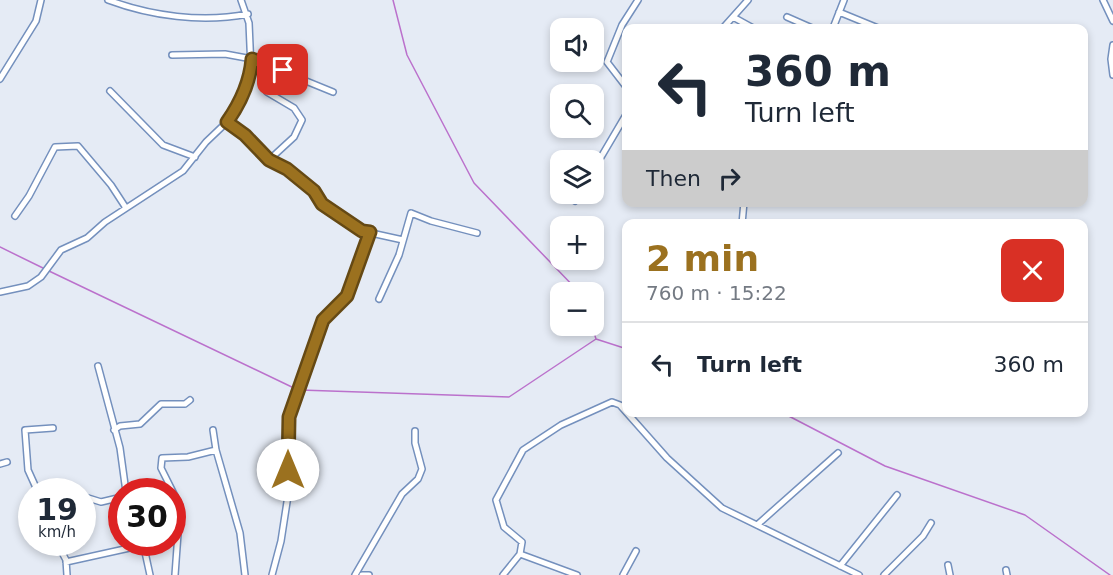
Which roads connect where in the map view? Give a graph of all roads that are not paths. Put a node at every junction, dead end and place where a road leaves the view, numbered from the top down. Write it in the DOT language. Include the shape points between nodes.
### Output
graph roads {
  1 [pos="41,0"];
  2 [pos="108,0"];
  3 [pos="241,0"];
  4 [pos="638,0"];
  5 [pos="748,0"];
  6 [pos="844,0"];
  7 [pos="1103,0"];
  8 [pos="839,12"];
  9 [pos="248,14"];
  10 [pos="733,16"];
  11 [pos="786,17"];
  12 [pos="1113,21"];
  13 [pos="623,24"];
  14 [pos="726,24"];
  15 [pos="746,24"];
  16 [pos="803,24"];
  17 [pos="834,24"];
  18 [pos="868,24"];
  19 [pos="622,25"];
  20 [pos="1113,45"];
  21 [pos="172,55"];
  22 [pos="252,59"];
  23 [pos="1113,75"];
  24 [pos="0,79"];
  25 [pos="622,83"];
  26 [pos="110,91"];
  27 [pos="267,92"];
  28 [pos="333,92"];
  29 [pos="622,121"];
  30 [pos="227,122"];
  31 [pos="604,152"];
  32 [pos="195,157"];
  33 [pos="269,160"];
  34 [pos="126,208"];
  35 [pos="15,216"];
  36 [pos="370,232"];
  37 [pos="477,233"];
  38 [pos="403,240"];
  39 [pos="0,292"];
  40 [pos="379,299"];
  41 [pos="98,366"];
  42 [pos="190,400"];
  43 [pos="622,407"];
  44 [pos="631,417"];
  45 [pos="53,428"];
  46 [pos="114,430"];
  47 [pos="213,430"];
  48 [pos="416,431"];
  49 [pos="216,450"];
  50 [pos="838,453"];
  51 [pos="7,462"];
  52 [pos="0,465"];
  53 [pos="32,478"];
  54 [pos="124,478"];
  55 [pos="897,495"];
  56 [pos="931,523"];
  57 [pos="757,525"];
  58 [pos="636,551"];
  59 [pos="108,552"];
  60 [pos="520,554"];
  61 [pos="63,556"];
  62 [pos="146,556"];
  63 [pos="66,562"];
  64 [pos="948,565"];
  65 [pos="840,566"];
  66 [pos="67,575"];
  67 [pos="150,575"];
  68 [pos="175,575"];
  69 [pos="245,575"];
  70 [pos="272,575"];
  71 [pos="355,575"];
  72 [pos="362,575"];
  73 [pos="369,575"];
  74 [pos="503,575"];
  75 [pos="577,575"];
  76 [pos="623,575"];
  77 [pos="859,575"];
  78 [pos="884,575"];
  79 [pos="950,575"];
  1 -- 24 [label="street" via="36,21"];
  2 -- 9 [label="street" via="164,14 227,18"];
  3 -- 9 [label="street"];
  4 -- 13 [label="street"];
  5 -- 10 [label="street"];
  6 -- 8 [label="street"];
  7 -- 12 [label="street"];
  8 -- 17 [label="street"];
  8 -- 18 [label="street"];
  9 -- 22 [label="street"];
  10 -- 14 [label="street"];
  10 -- 15 [label="street"];
  11 -- 16 [label="street"];
  19 -- 25 [label="street" via="607,63"];
  20 -- 23 [label="street"];
  21 -- 22 [label="street" via="225,54"];
  22 -- 28 [label="street"];
  22 -- 30 [label="street" via="237,109"];
  26 -- 32 [label="street" via="163,145"];
  27 -- 33 [label="street" via="294,108 302,120 294,137"];
  29 -- 31 [label="street"];
  30 -- 32 [label="street"];
  30 -- 33 [label="street"];
  32 -- 34 [label="street" via="183,171"];
  33 -- 36 [label="street" via="314,191 322,204 362,231"];
  34 -- 35 [label="street" via="78,146 55,147"];
  34 -- 39 [label="street" via="87,238 61,250 34,282"];
  36 -- 38 [label="street"];
  36 -- 70 [label="street" via="347,296 323,320 289,417 289,489"];
  37 -- 38 [label="street" via="411,213"];
  38 -- 40 [label="street"];
  41 -- 46 [label="street"];
  42 -- 46 [label="street" via="185,404 161,404 141,424"];
  43 -- 60 [label="street" via="612,402 561,425 523,450 496,500 504,527 522,542"];
  44 -- 57 [label="street" via="699,489 728,512"];
  45 -- 53 [label="street" via="30,428 24,435"];
  46 -- 54 [label="street"];
  47 -- 49 [label="street"];
  48 -- 71 [label="street" via="422,469 418,479 402,494"];
  49 -- 68 [label="street" via="162,458 161,468 180,506"];
  49 -- 69 [label="street" via="240,533"];
  50 -- 57 [label="street"];
  51 -- 52 [label="street"];
  55 -- 65 [label="street"];
  56 -- 78 [label="street"];
  57 -- 65 [label="street"];
  58 -- 76 [label="street"];
  59 -- 63 [label="street"];
  60 -- 74 [label="street"];
  60 -- 75 [label="street"];
  61 -- 63 [label="street"];
  62 -- 67 [label="street"];
  63 -- 66 [label="street"];
  64 -- 79 [label="street"];
  65 -- 77 [label="street"];
  72 -- 73 [label="street"];
}
